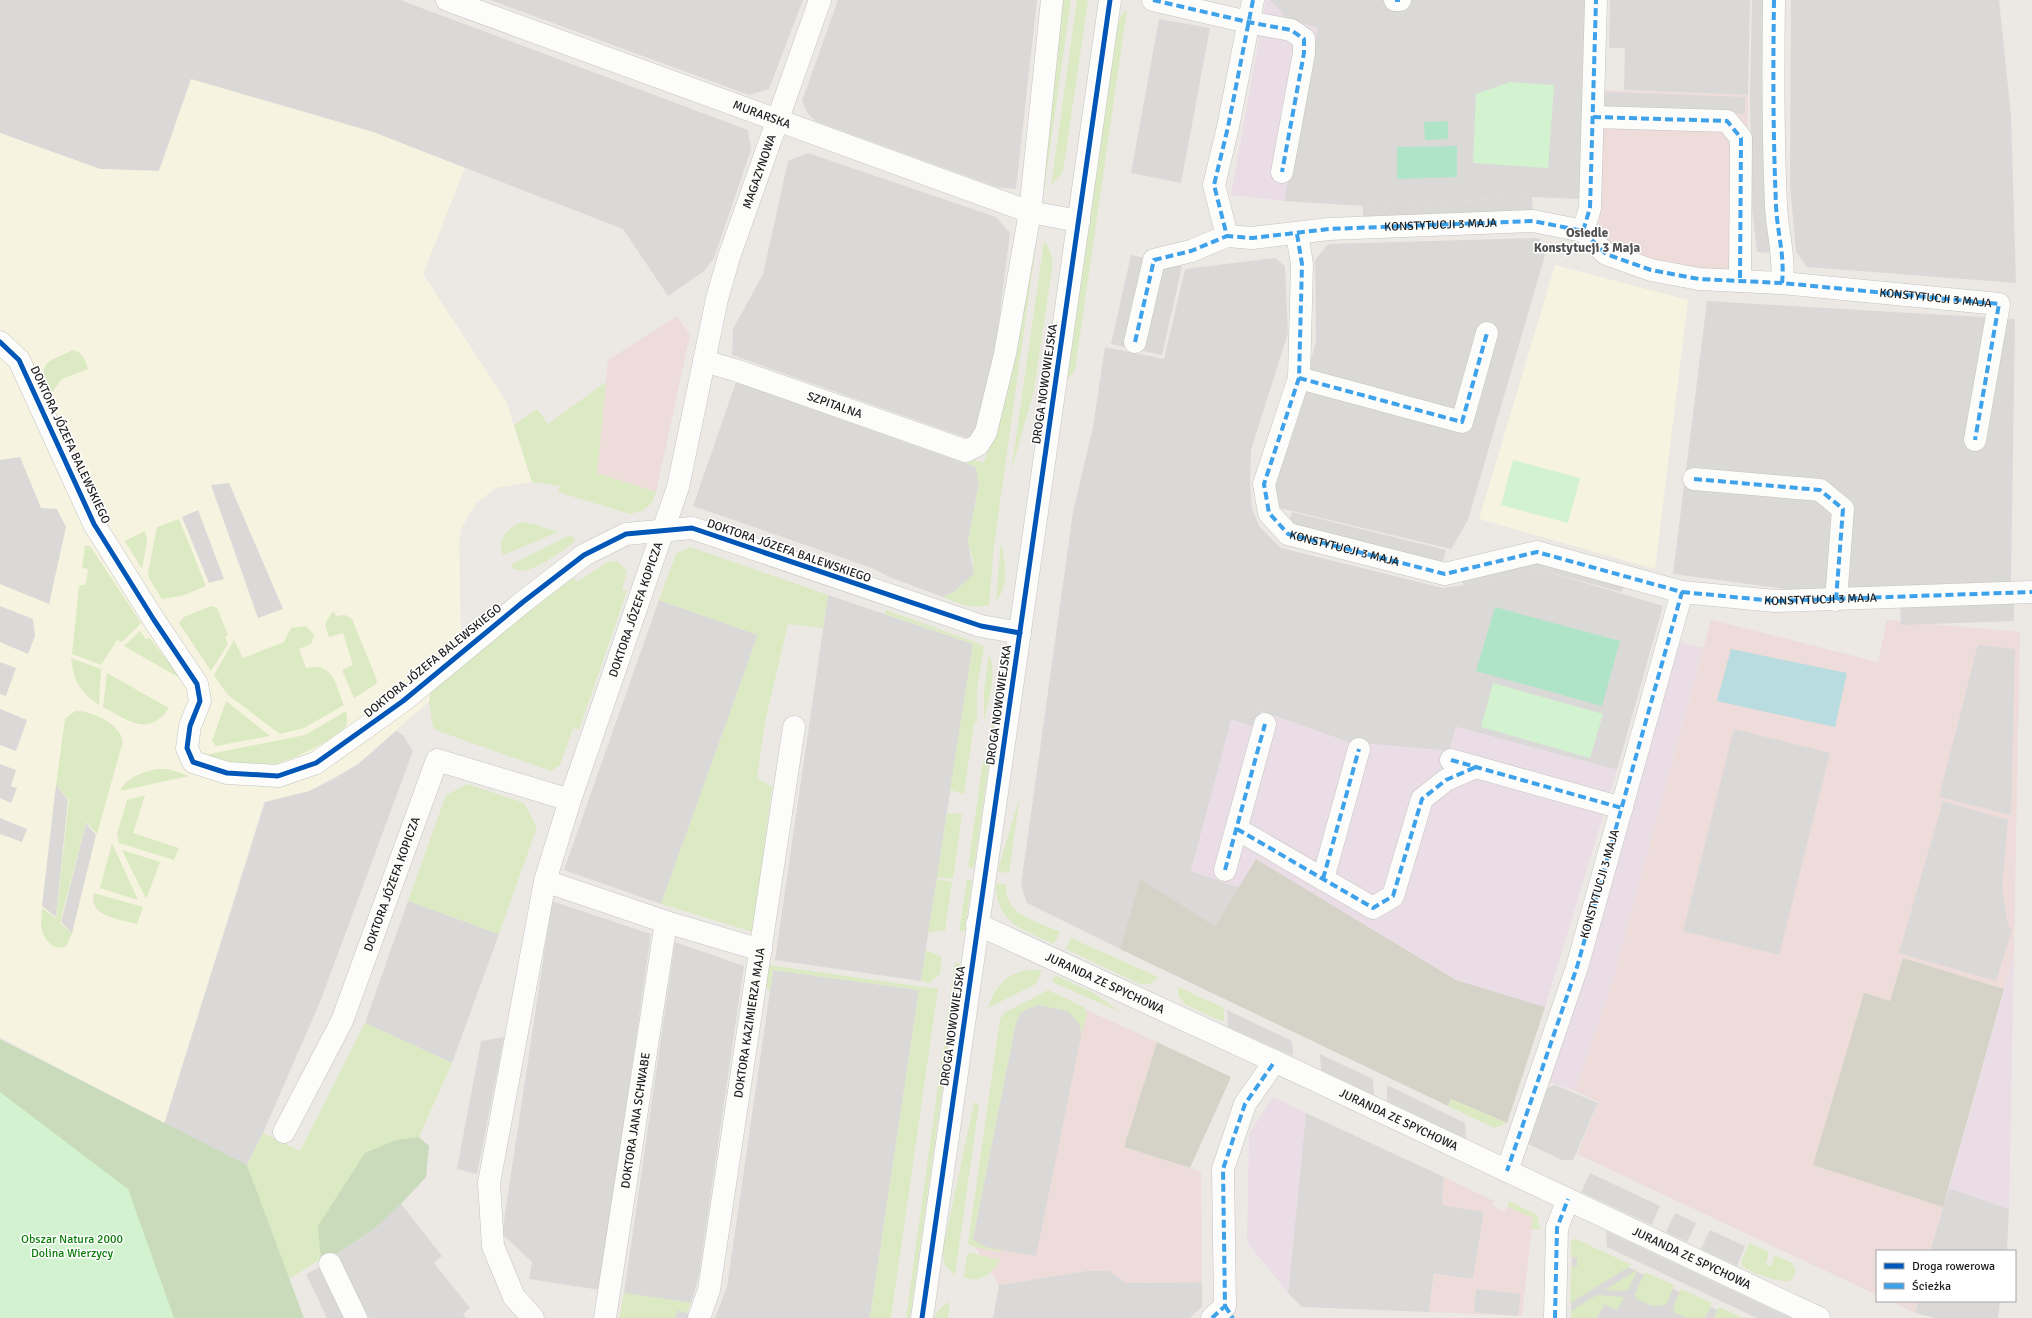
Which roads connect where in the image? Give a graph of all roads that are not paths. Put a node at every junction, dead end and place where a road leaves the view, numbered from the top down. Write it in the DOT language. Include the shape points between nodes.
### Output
graph roads {
  1 [pos="448,0"];
  2 [pos="820,0"];
  3 [pos="1052,0"];
  4 [pos="1110,0"];
  5 [pos="1153,0"];
  6 [pos="1253,0"];
  7 [pos="1394,0"];
  8 [pos="1400,0"];
  9 [pos="1596,0"];
  10 [pos="1774,0"];
  11 [pos="1248,22"];
  12 [pos="1593,117"];
  13 [pos="778,120"];
  14 [pos="1282,172"];
  15 [pos="1030,212"];
  16 [pos="1079,221"];
  17 [pos="1583,231"];
  18 [pos="1297,234"];
  19 [pos="1227,236"];
  20 [pos="1740,281"];
  21 [pos="1782,284"];
  22 [pos="717,299"];
  23 [pos="1487,333"];
  24 [pos="0,342"];
  25 [pos="1135,342"];
  26 [pos="704,361"];
  27 [pos="1299,378"];
  28 [pos="1975,440"];
  29 [pos="1694,478"];
  30 [pos="663,530"];
  31 [pos="1682,592"];
  32 [pos="2032,592"];
  33 [pos="1836,600"];
  34 [pos="1020,633"];
  35 [pos="1265,724"];
  36 [pos="794,727"];
  37 [pos="1359,749"];
  38 [pos="1451,760"];
  39 [pos="1476,767"];
  40 [pos="570,800"];
  41 [pos="1622,808"];
  42 [pos="1237,829"];
  43 [pos="1225,870"];
  44 [pos="1322,879"];
  45 [pos="545,881"];
  46 [pos="666,922"];
  47 [pos="977,924"];
  48 [pos="761,950"];
  49 [pos="1275,1061"];
  50 [pos="284,1132"];
  51 [pos="1508,1172"];
  52 [pos="1568,1199"];
  53 [pos="330,1264"];
  54 [pos="1224,1314"];
  55 [pos="356,1318"];
  56 [pos="533,1318"];
  57 [pos="605,1318"];
  58 [pos="699,1318"];
  59 [pos="922,1318"];
  60 [pos="1555,1318"];
  61 [pos="1819,1318"];
  1 -- 13 [label="street, MURARSKA"];
  2 -- 13 [label="street, MAGAZYNOWA"];
  3 -- 15 [label="street"];
  4 -- 16 [label="street, DROGA NOWOWIEJSKA"];
  5 -- 11 [label="street"];
  6 -- 11 [label="street"];
  7 -- 8 [label="street"];
  9 -- 12 [label="street"];
  10 -- 21 [label="street" via="1773,111 1776,207 1784,265"];
  11 -- 14 [label="street" via="1291,30 1304,39 1304,53"];
  11 -- 19 [label="street" via="1214,185"];
  12 -- 17 [label="street" via="1590,208"];
  12 -- 20 [label="street" via="1727,121 1741,138"];
  13 -- 15 [label="street, MURARSKA"];
  13 -- 22 [label="street, MAGAZYNOWA" via="729,257"];
  15 -- 16 [label="street, MURARSKA"];
  15 -- 26 [label="street, SZPITALNA" via="992,414 978,445 966,451"];
  16 -- 34 [label="street, DROGA NOWOWIEJSKA"];
  17 -- 18 [label="street, KONSTYTUCJI 3 MAJA" via="1533,221 1329,229"];
  17 -- 20 [label="street, KONSTYTUCJI 3 MAJA" via="1606,254 1651,270 1699,279"];
  18 -- 19 [label="street, KONSTYTUCJI 3 MAJA" via="1252,238"];
  18 -- 27 [label="street, KONSTYTUCJI 3 MAJA" via="1302,264"];
  19 -- 25 [label="street, KONSTYTUCJI 3 MAJA" via="1191,251 1154,260"];
  20 -- 21 [label="street, KONSTYTUCJI 3 MAJA"];
  21 -- 28 [label="street, KONSTYTUCJI 3 MAJA" via="1999,304"];
  22 -- 26 [label="street, DOKTORA JÓZEFA KOPICZA"];
  23 -- 27 [label="street" via="1462,422"];
  24 -- 30 [label="street, DOKTORA JÓZEFA BALEWSKIEGO" via="19,360 94,524 197,684 200,701 190,726 187,748 193,762 227,773 278,776 316,763 403,701 584,555 626,534"];
  26 -- 30 [label="street, DOKTORA JÓZEFA KOPICZA" via="678,487"];
  27 -- 31 [label="street, KONSTYTUCJI 3 MAJA" via="1264,484 1269,513 1288,534 1445,574 1537,552"];
  29 -- 33 [label="street" via="1820,490 1842,509"];
  30 -- 34 [label="street, DOKTORA JÓZEFA BALEWSKIEGO" via="692,528 981,626"];
  30 -- 40 [label="street, DOKTORA JÓZEFA KOPICZA"];
  31 -- 33 [label="street, KONSTYTUCJI 3 MAJA" via="1775,601"];
  31 -- 41 [label="street, KONSTYTUCJI 3 MAJA"];
  32 -- 33 [label="street, KONSTYTUCJI 3 MAJA"];
  34 -- 47 [label="street, DROGA NOWOWIEJSKA"];
  35 -- 42 [label="street"];
  36 -- 48 [label="street, DOKTORA KAZIMIERZA MAJA"];
  37 -- 44 [label="street"];
  38 -- 39 [label="street"];
  39 -- 41 [label="street"];
  39 -- 44 [label="street" via="1446,780 1422,799 1393,896 1373,908"];
  40 -- 45 [label="street, DOKTORA JÓZEFA KOPICZA"];
  40 -- 50 [label="street, DOKTORA JÓZEFA KOPICZA" via="437,760 342,1021"];
  41 -- 51 [label="street, KONSTYTUCJI 3 MAJA" via="1577,967"];
  42 -- 43 [label="street"];
  42 -- 44 [label="street"];
  45 -- 46 [label="street"];
  45 -- 56 [label="street, DOKTORA JÓZEFA KOPICZA" via="489,1183 493,1246 514,1297"];
  46 -- 48 [label="street"];
  46 -- 57 [label="street, DOKTORA JANA SCHWABE"];
  47 -- 49 [label="street, JURANDA ZE SPYCHOWA"];
  47 -- 59 [label="street, DROGA NOWOWIEJSKA"];
  48 -- 58 [label="street, DOKTORA KAZIMIERZA MAJA" via="709,1290"];
  49 -- 51 [label="street, JURANDA ZE SPYCHOWA"];
  49 -- 54 [label="street" via="1245,1104 1223,1169"];
  51 -- 52 [label="street, JURANDA ZE SPYCHOWA"];
  52 -- 60 [label="street" via="1557,1228"];
  52 -- 61 [label="street, JURANDA ZE SPYCHOWA"];
  53 -- 55 [label="street"];
}
